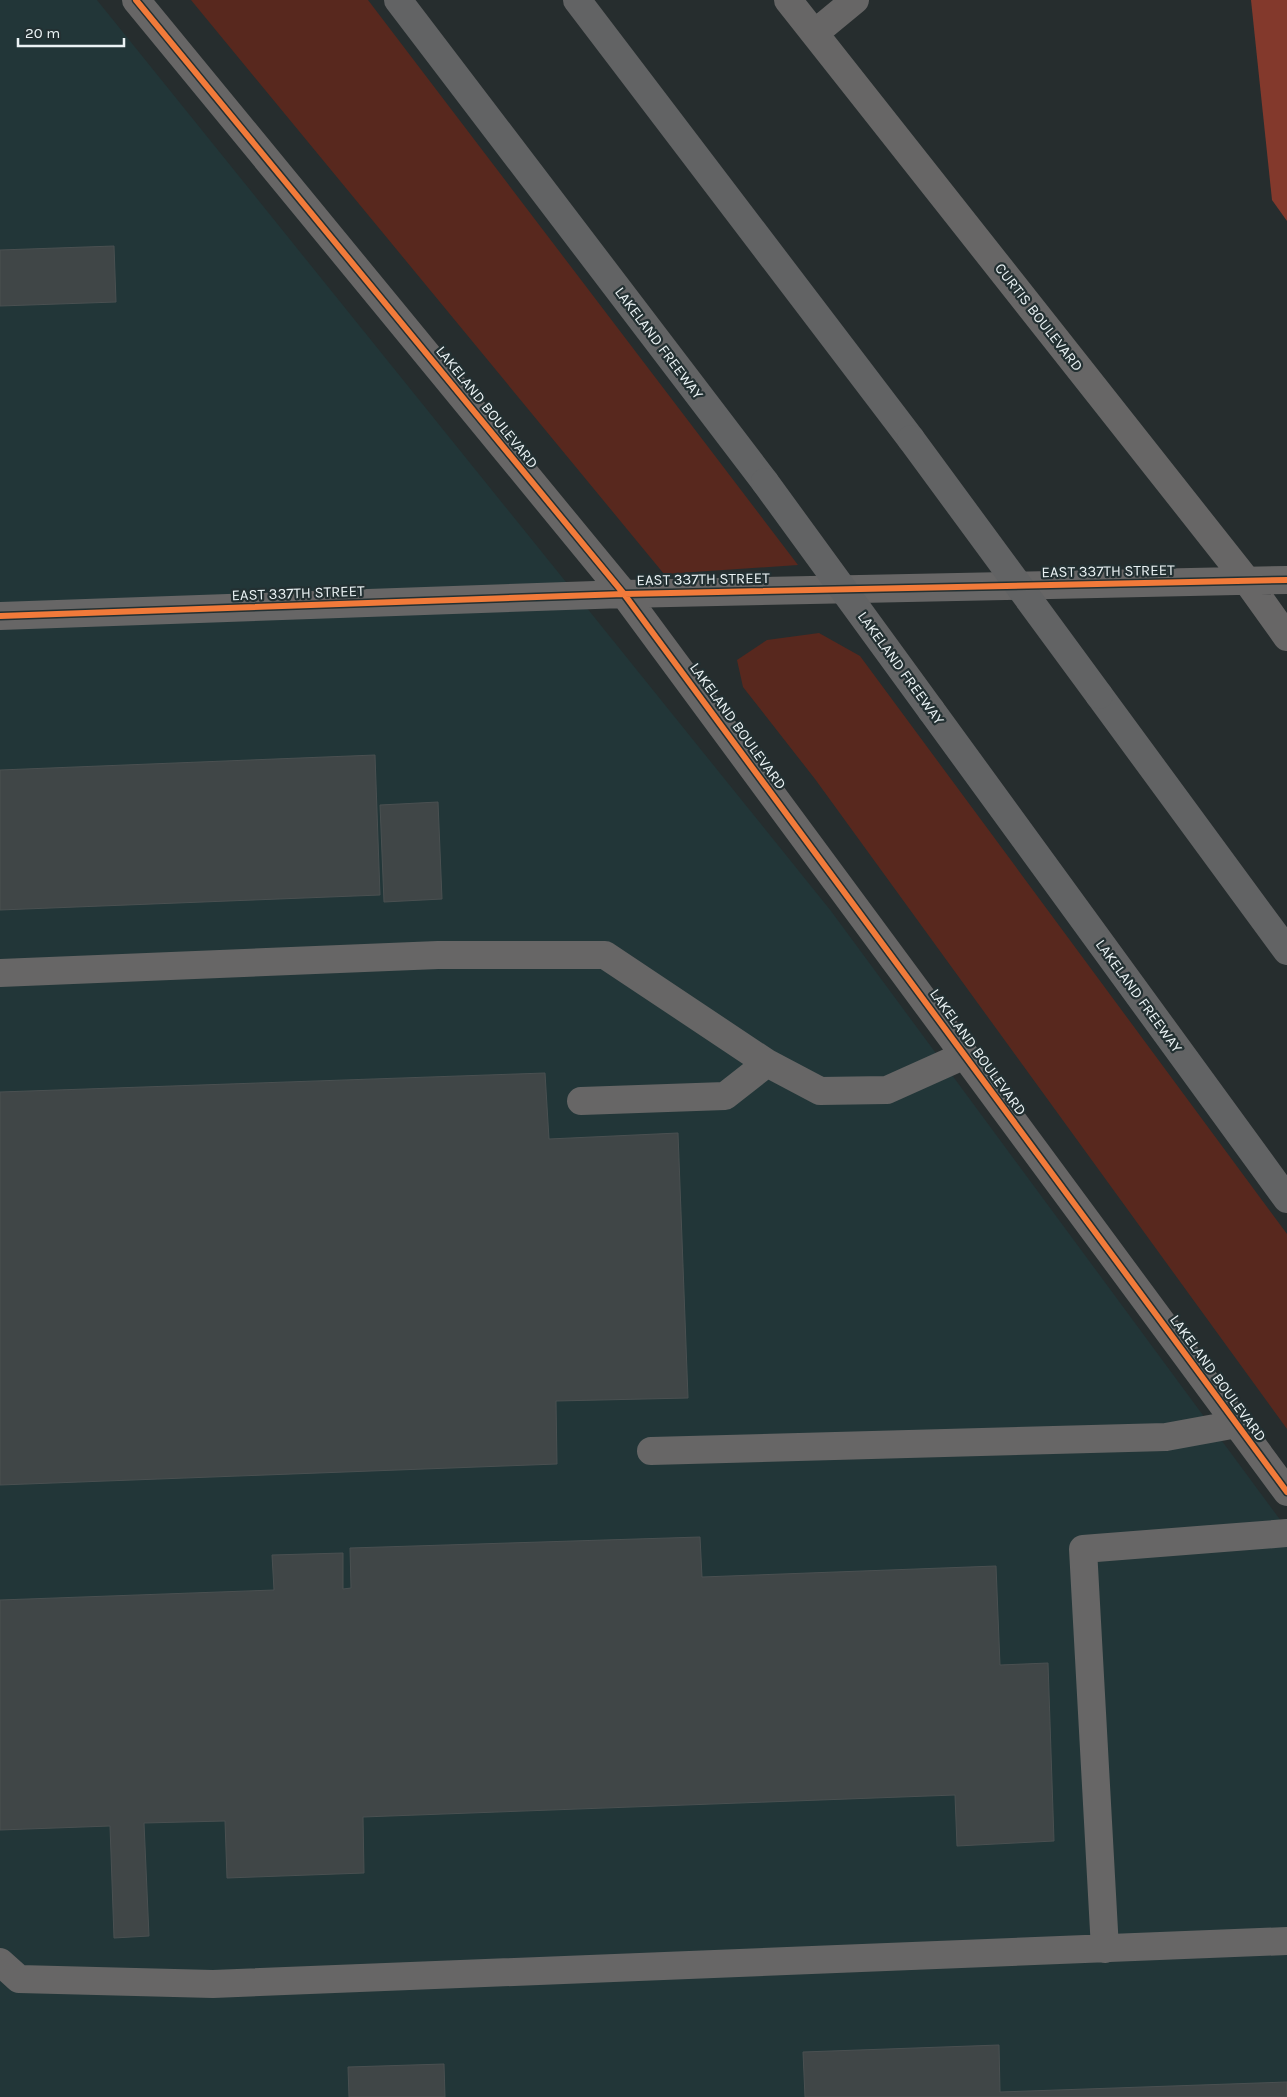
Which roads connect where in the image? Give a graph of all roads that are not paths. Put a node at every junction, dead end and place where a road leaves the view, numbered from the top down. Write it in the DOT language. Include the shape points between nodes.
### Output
graph roads {
  1 [pos="136,0"];
  2 [pos="398,0"];
  3 [pos="577,0"];
  4 [pos="788,0"];
  5 [pos="855,0"];
  6 [pos="815,33"];
  7 [pos="1287,580"];
  8 [pos="1247,581"];
  9 [pos="624,594"];
  10 [pos="0,616"];
  11 [pos="1287,637"];
  12 [pos="1287,952"];
  13 [pos="0,973"];
  14 [pos="965,1055"];
  15 [pos="767,1063"];
  16 [pos="581,1102"];
  17 [pos="1287,1199"];
  18 [pos="1237,1424"];
  19 [pos="651,1451"];
  20 [pos="1287,1492"];
  21 [pos="1287,1533"];
  22 [pos="1287,1941"];
  23 [pos="1105,1949"];
  24 [pos="0,1962"];
  1 -- 9 [label="street, LAKELAND BOULEVARD"];
  2 -- 17 [label="highway, LAKELAND FREEWAY, bridge" via="765,482"];
  3 -- 12 [label="highway, bridge" via="911,439"];
  4 -- 6 [label="street, CURTIS BOULEVARD"];
  5 -- 6 [label="street"];
  6 -- 8 [label="street, CURTIS BOULEVARD"];
  7 -- 8 [label="street, EAST 337TH STREET"];
  8 -- 9 [label="street, EAST 337TH STREET"];
  8 -- 11 [label="street, CURTIS BOULEVARD"];
  9 -- 10 [label="street, EAST 337TH STREET"];
  9 -- 14 [label="street, LAKELAND BOULEVARD"];
  13 -- 15 [label="street" via="438,955 605,955"];
  14 -- 15 [label="street" via="887,1090 820,1091"];
  14 -- 18 [label="street, LAKELAND BOULEVARD"];
  15 -- 16 [label="street" via="725,1096"];
  18 -- 19 [label="street" via="1166,1437"];
  18 -- 20 [label="street, LAKELAND BOULEVARD"];
  21 -- 23 [label="street" via="1083,1549"];
  22 -- 23 [label="street"];
  23 -- 24 [label="street" via="213,1984 19,1979"];
}
